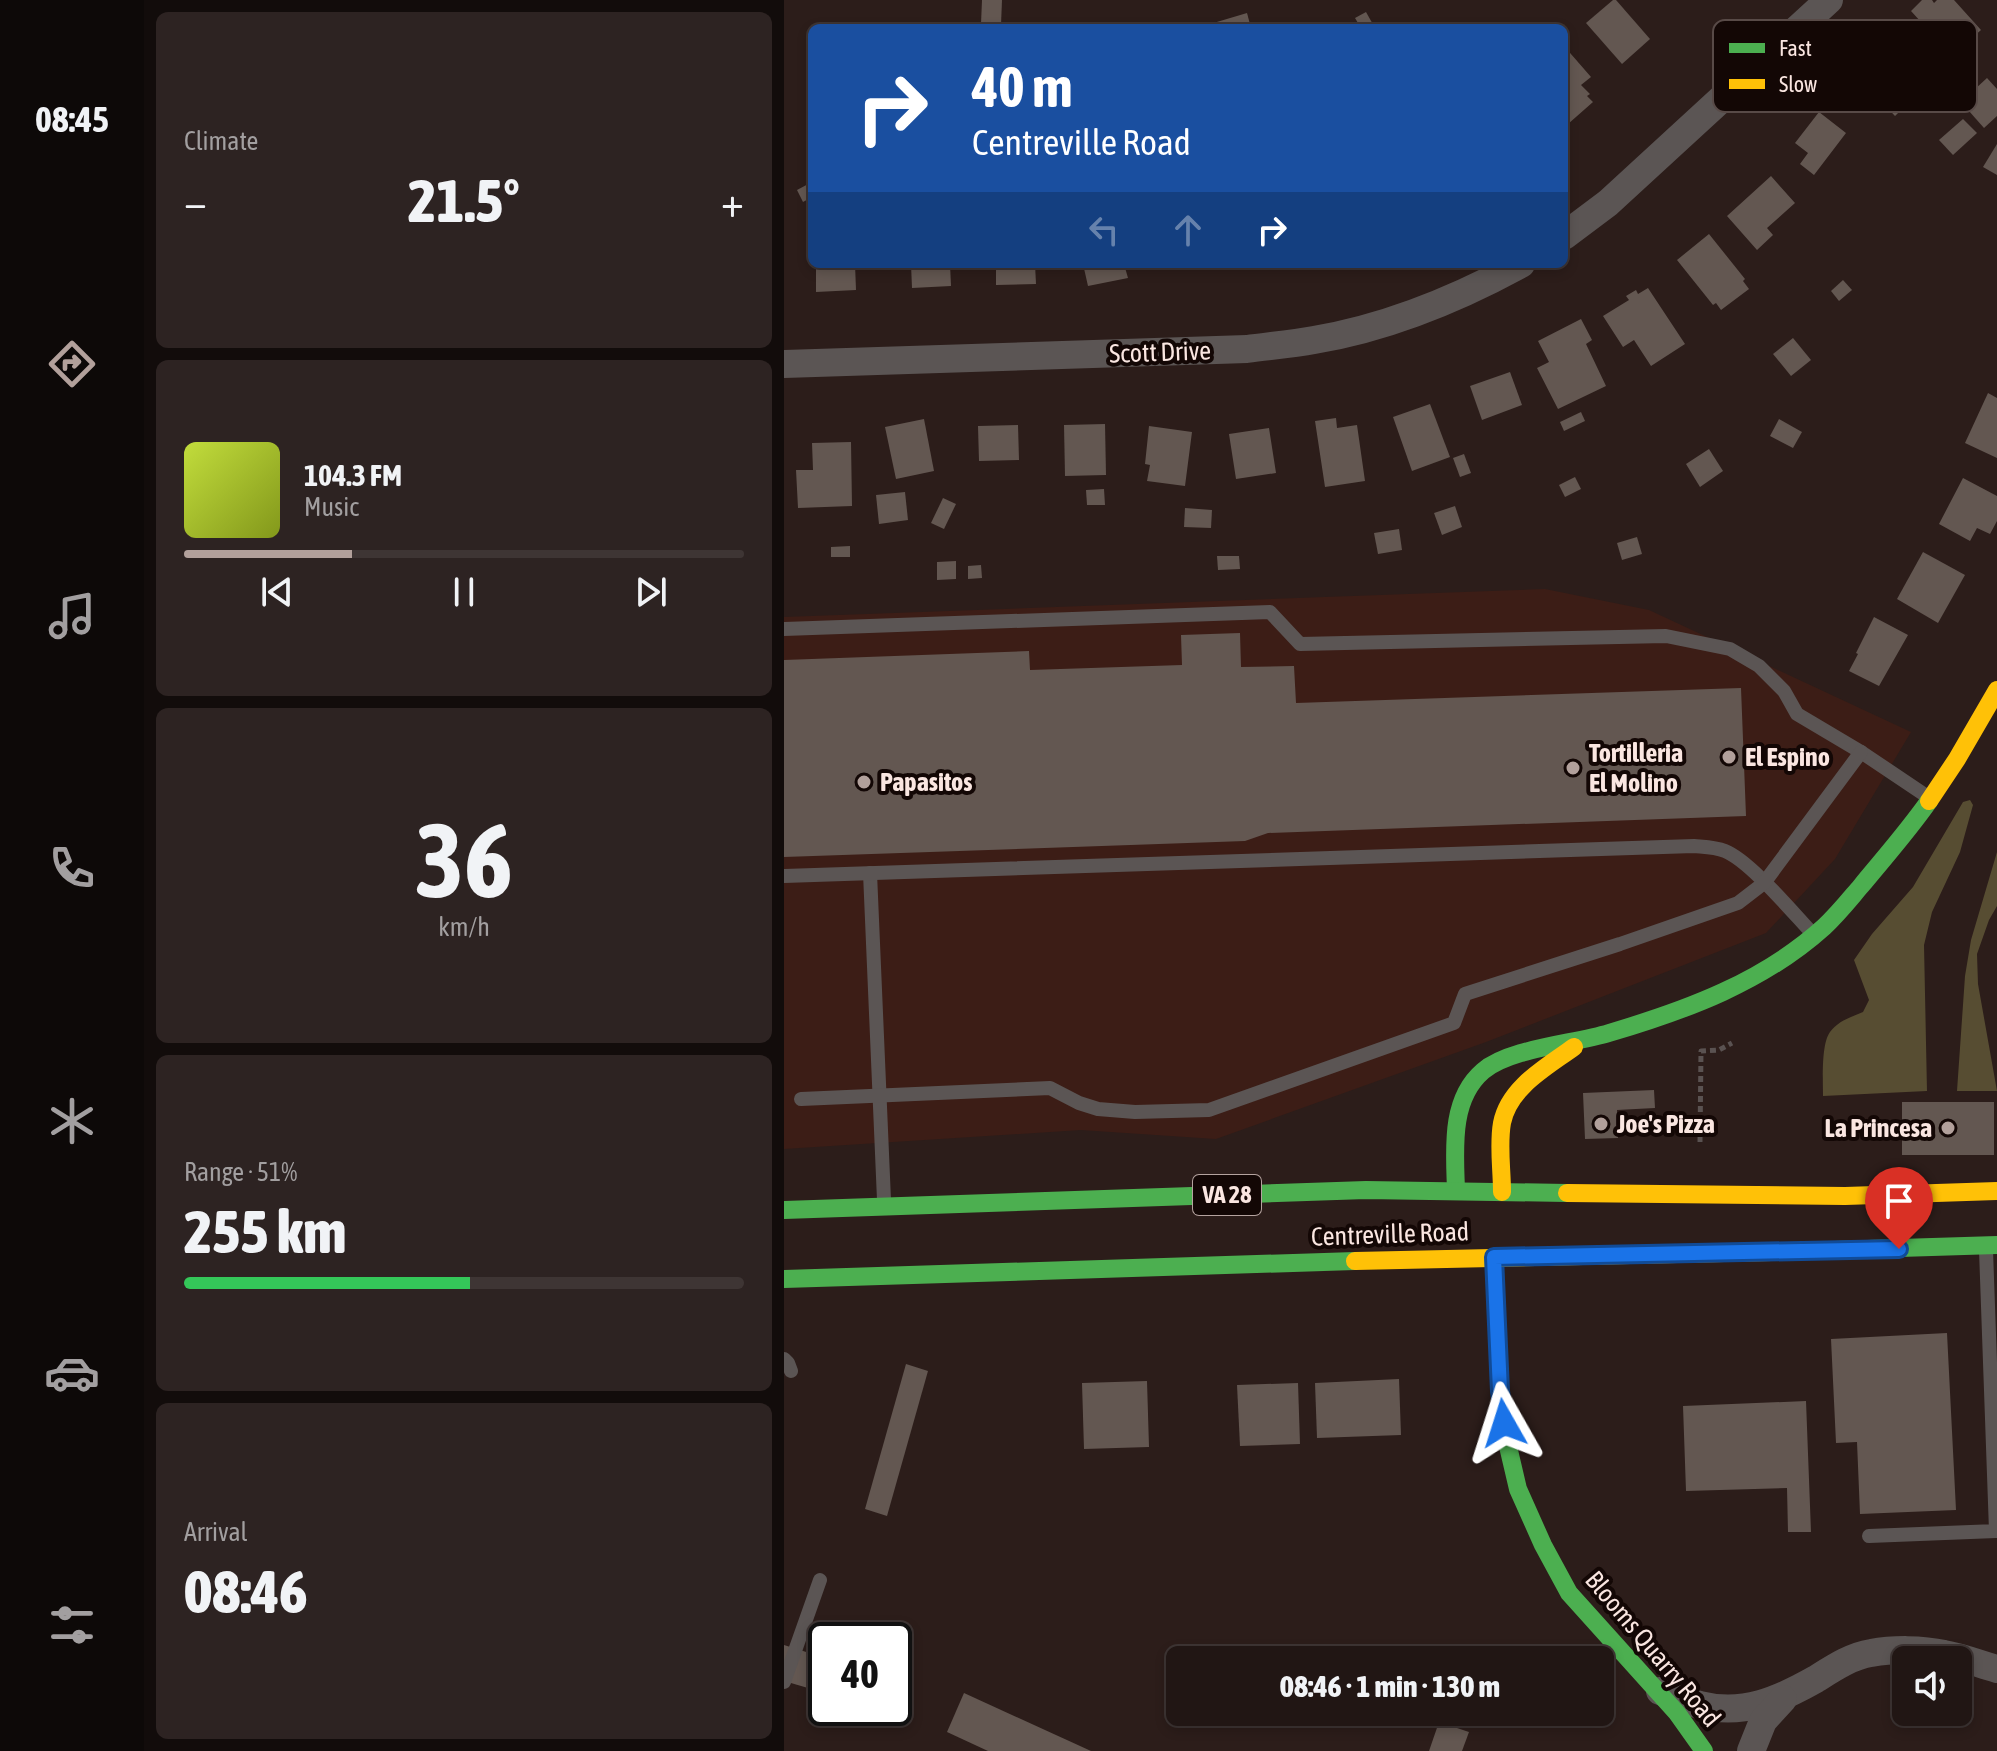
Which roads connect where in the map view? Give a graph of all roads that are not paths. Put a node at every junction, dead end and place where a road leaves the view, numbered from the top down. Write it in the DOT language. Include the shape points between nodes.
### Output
graph roads {
  1 [pos="1829,0"];
  2 [pos="1807,20"];
  3 [pos="1713,107"];
  4 [pos="1568,233"];
  5 [pos="1513,268"];
  6 [pos="784,364"];
  7 [pos="784,629"];
  8 [pos="1997,690"];
  9 [pos="1861,752"];
  10 [pos="1931,799"];
  11 [pos="870,873"];
  12 [pos="784,876"];
  13 [pos="1764,883"];
  14 [pos="1815,936"];
  15 [pos="1582,1040"];
  16 [pos="880,1096"];
  17 [pos="801,1099"];
  18 [pos="1456,1191"];
  19 [pos="1997,1191"];
  20 [pos="1502,1192"];
  21 [pos="1619,1193"];
  22 [pos="884,1207"];
  23 [pos="784,1210"];
  24 [pos="1551,1210"];
  25 [pos="1991,1245"];
  26 [pos="1494,1251"];
  27 [pos="784,1279"];
  28 [pos="1869,1536"];
  29 [pos="820,1580"];
  30 [pos="1997,1669"];
  31 [pos="784,1682"];
  32 [pos="1657,1690"];
  33 [pos="1787,1695"];
  34 [pos="1704,1751"];
  35 [pos="1751,1751"];
  1 -- 2 [label="street"];
  3 -- 4 [label="street"];
  5 -- 6 [label="street, Scott Drive" via="1382,324 1247,349"];
  7 -- 9 [label="lane" via="1270,612 1300,644 1666,636 1730,649 1759,666 1784,691 1797,714"];
  8 -- 10 [label="main road"];
  9 -- 10 [label="lane"];
  9 -- 13 [label="lane"];
  10 -- 14 [label="main road"];
  11 -- 12 [label="lane"];
  11 -- 13 [label="lane" via="1694,846 1727,851"];
  11 -- 16 [label="lane"];
  13 -- 14 [label="lane"];
  13 -- 16 [label="lane" via="1738,903 1465,994 1454,1023 1209,1110 1098,1109 1050,1088"];
  14 -- 15 [label="main road" via="1717,997"];
  15 -- 18 [label="main road" via="1523,1053 1481,1073 1463,1100 1459,1117"];
  15 -- 20 [label="main road" via="1510,1100 1502,1124"];
  16 -- 17 [label="lane"];
  16 -- 22 [label="lane"];
  18 -- 20 [label="main road, Centreville Road / VA 28"];
  18 -- 22 [label="main road, Centreville Road / VA 28"];
  19 -- 21 [label="main road, Centreville Road / VA 28" via="1845,1196"];
  20 -- 21 [label="main road, Centreville Road / VA 28"];
  21 -- 24 [label="main road"];
  22 -- 23 [label="main road, Centreville Road / VA 28"];
  25 -- 26 [label="main road, Centreville Road" via="1840,1251"];
  25 -- 28 [label="lane" via="1996,1531"];
  26 -- 27 [label="main road, Centreville Road"];
  26 -- 32 [label="main road, Blooms Quarry Road" via="1500,1391 1518,1489 1569,1593"];
  29 -- 31 [label="lane"];
  30 -- 33 [label="street" via="1942,1653 1869,1653"];
  32 -- 33 [label="street" via="1721,1708 1759,1706"];
  32 -- 34 [label="main road, Blooms Quarry Road"];
  33 -- 35 [label="street" via="1763,1721"];
}
